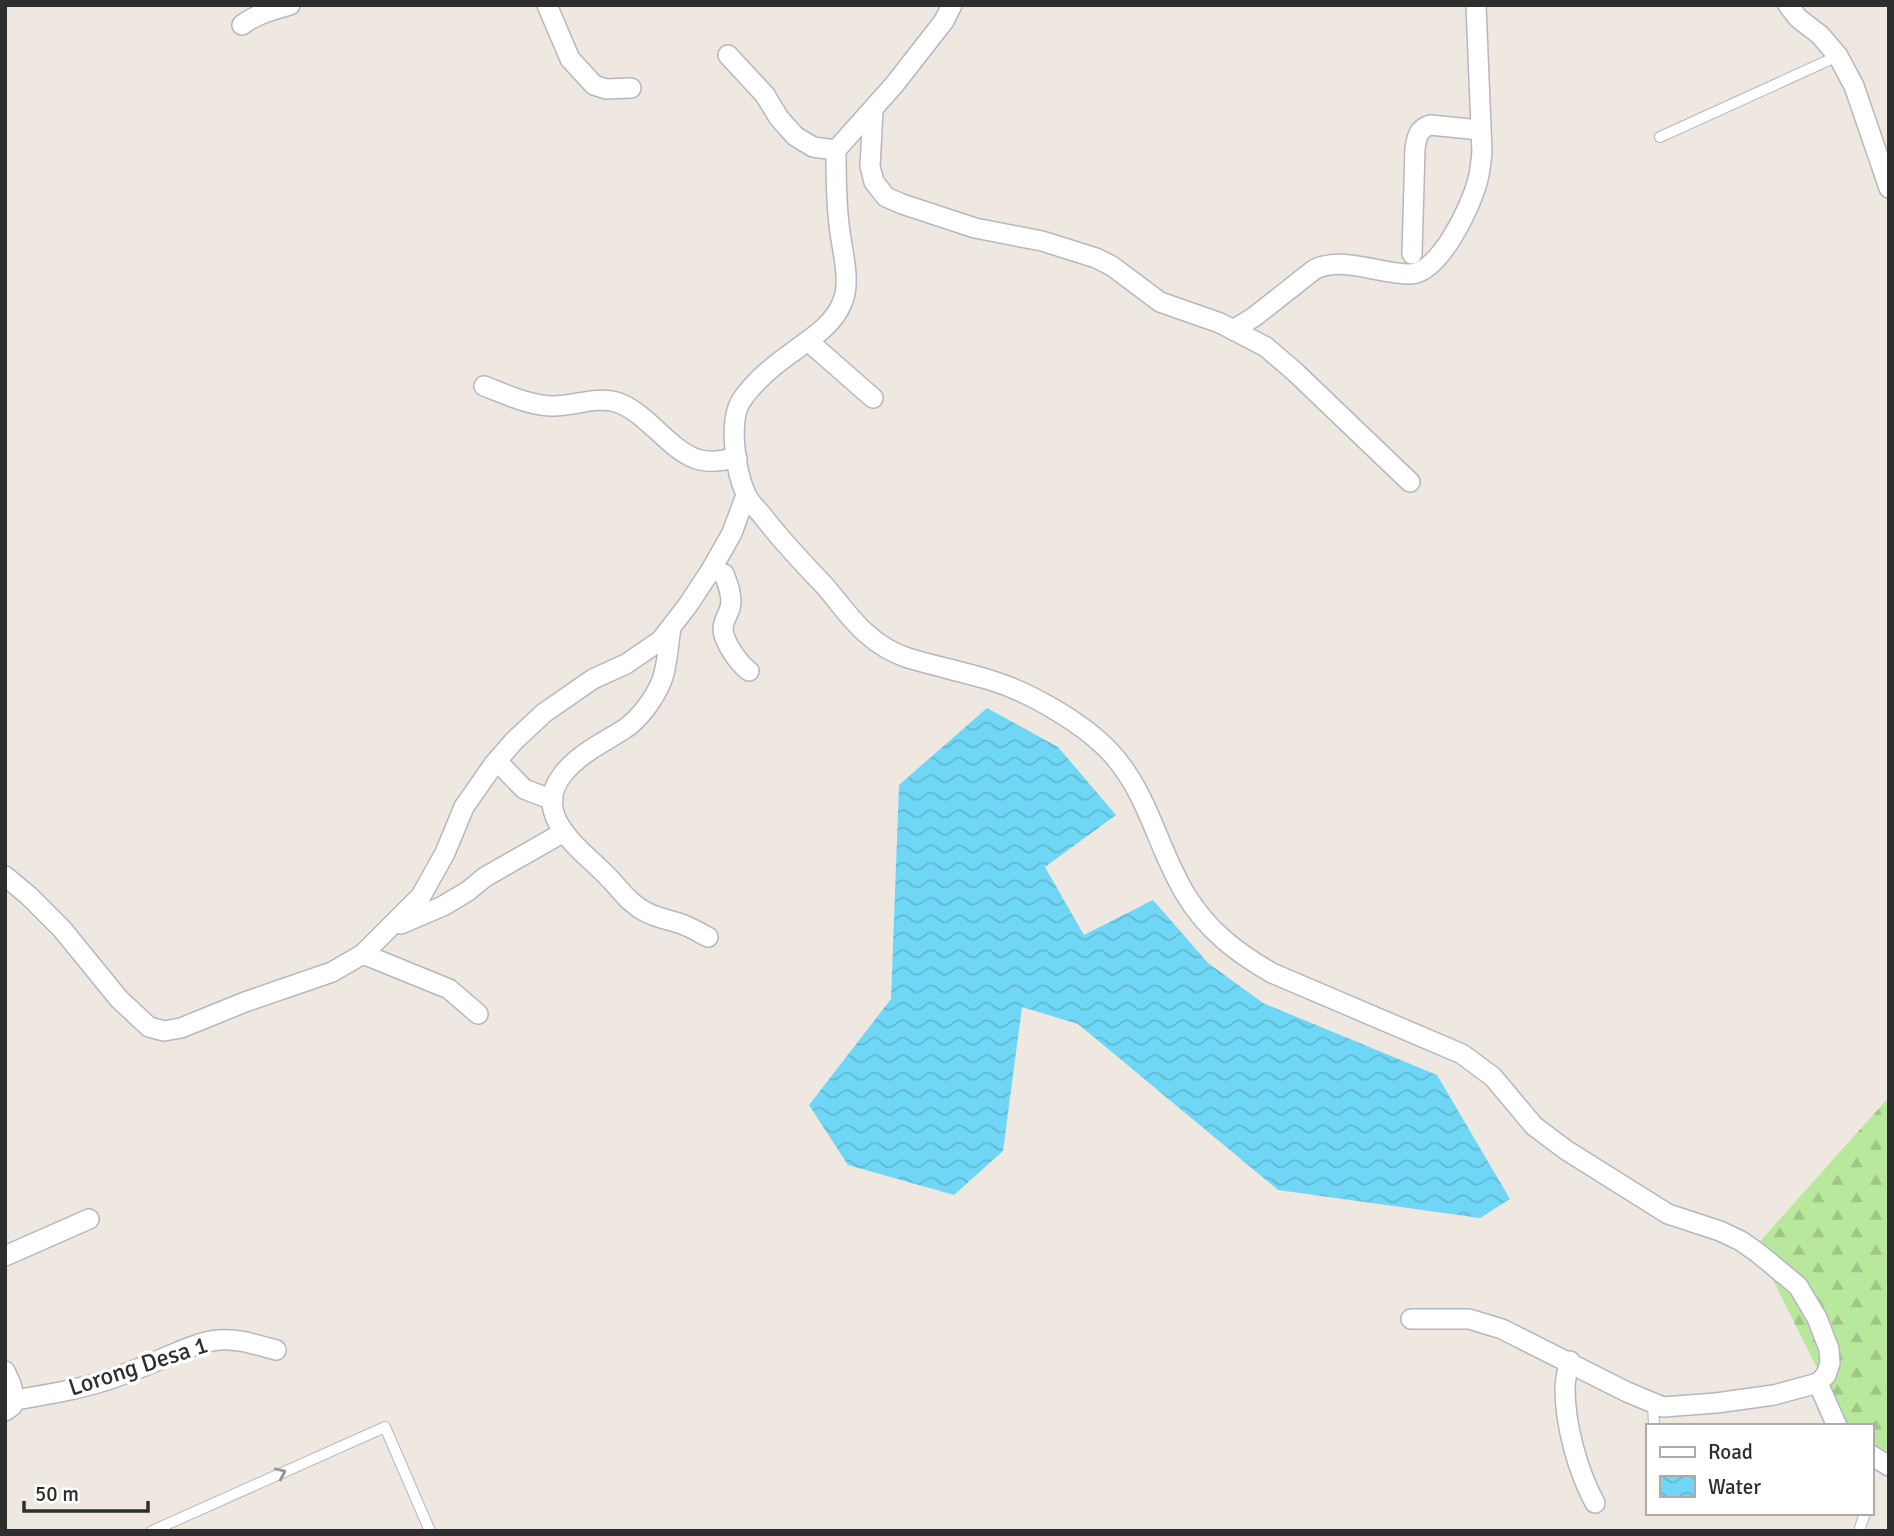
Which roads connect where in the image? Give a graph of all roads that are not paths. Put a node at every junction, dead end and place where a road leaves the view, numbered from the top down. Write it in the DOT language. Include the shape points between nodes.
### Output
graph roads {
  1 [pos="290,5"];
  2 [pos="547,5"];
  3 [pos="952,5"];
  4 [pos="1476,5"];
  5 [pos="1788,5"];
  6 [pos="242,25"];
  7 [pos="728,55"];
  8 [pos="1838,56"];
  9 [pos="631,88"];
  10 [pos="873,111"];
  11 [pos="1480,130"];
  12 [pos="1660,137"];
  13 [pos="836,150"];
  14 [pos="1889,188"];
  15 [pos="1412,254"];
  16 [pos="1233,330"];
  17 [pos="808,341"];
  18 [pos="484,386"];
  19 [pos="873,398"];
  20 [pos="737,458"];
  21 [pos="1410,482"];
  22 [pos="746,495"];
  23 [pos="711,570"];
  24 [pos="672,627"];
  25 [pos="749,671"];
  26 [pos="497,761"];
  27 [pos="553,800"];
  28 [pos="564,832"];
  29 [pos="5,876"];
  30 [pos="388,930"];
  31 [pos="708,937"];
  32 [pos="363,954"];
  33 [pos="478,1014"];
  34 [pos="89,1219"];
  35 [pos="5,1255"];
  36 [pos="1411,1318"];
  37 [pos="276,1350"];
  38 [pos="1570,1362"];
  39 [pos="5,1370"];
  40 [pos="1818,1383"];
  41 [pos="1653,1403"];
  42 [pos="10,1405"];
  43 [pos="1654,1424"];
  44 [pos="1836,1424"];
  45 [pos="1873,1456"];
  46 [pos="1889,1466"];
  47 [pos="1595,1503"];
  48 [pos="152,1531"];
  49 [pos="430,1531"];
  1 -- 6 [label="street"];
  2 -- 9 [label="street" via="570,59 594,85"];
  3 -- 10 [label="street"];
  4 -- 11 [label="street"];
  5 -- 8 [label="street"];
  7 -- 13 [label="street" via="795,136 813,147"];
  8 -- 12 [label="lane"];
  8 -- 14 [label="street" via="1854,86"];
  10 -- 13 [label="street"];
  10 -- 16 [label="street" via="870,166 874,182 886,197 975,228 1042,241 1096,258 1160,302"];
  11 -- 15 [label="street" via="1430,125 1419,132"];
  11 -- 16 [label="street" via="1477,186 1434,262 1414,274 1326,264"];
  13 -- 17 [label="street" via="845,292 834,317"];
  16 -- 21 [label="street" via="1266,347 1294,371"];
  17 -- 19 [label="street"];
  17 -- 20 [label="street" via="757,380 741,401 734,423"];
  18 -- 20 [label="street" via="551,406 616,402 694,458"];
  20 -- 22 [label="street"];
  22 -- 23 [label="street"];
  22 -- 40 [label="street" via="793,553 880,644 896,654 993,681 1038,701 1103,745 1137,790 1186,896 1222,939 1244,956 1272,973 1462,1054 1493,1077 1534,1126 1566,1150 1668,1214 1741,1241 1786,1276 1798,1286 1817,1318 1829,1349 1830,1363"];
  23 -- 24 [label="street"];
  23 -- 25 [label="street" via="724,575 730,597 724,636"];
  24 -- 26 [label="street" via="637,657 593,679 544,713"];
  24 -- 27 [label="street" via="662,679 646,707 626,729 572,765 556,786"];
  26 -- 27 [label="street" via="524,789"];
  26 -- 30 [label="street" via="464,807 421,896"];
  27 -- 28 [label="street"];
  28 -- 30 [label="street" via="443,906"];
  28 -- 31 [label="street" via="643,911"];
  29 -- 32 [label="street" via="62,929 128,1008 149,1027 164,1031 332,972"];
  30 -- 32 [label="street"];
  32 -- 33 [label="street" via="449,989"];
  34 -- 35 [label="street"];
  36 -- 38 [label="street" via="1485,1323"];
  37 -- 42 [label="street, Lorong Desa 1" via="243,1340 208,1341 114,1377"];
  38 -- 41 [label="street"];
  38 -- 47 [label="street" via="1565,1391 1569,1419 1585,1485"];
  39 -- 42 [label="street" via="11,1384"];
  40 -- 41 [label="street" via="1746,1399 1675,1407"];
  40 -- 44 [label="street"];
  41 -- 43 [label="lane"];
  45 -- 46 [label="street"];
  48 -- 49 [label="lane, one-way" via="385,1427"];
}
